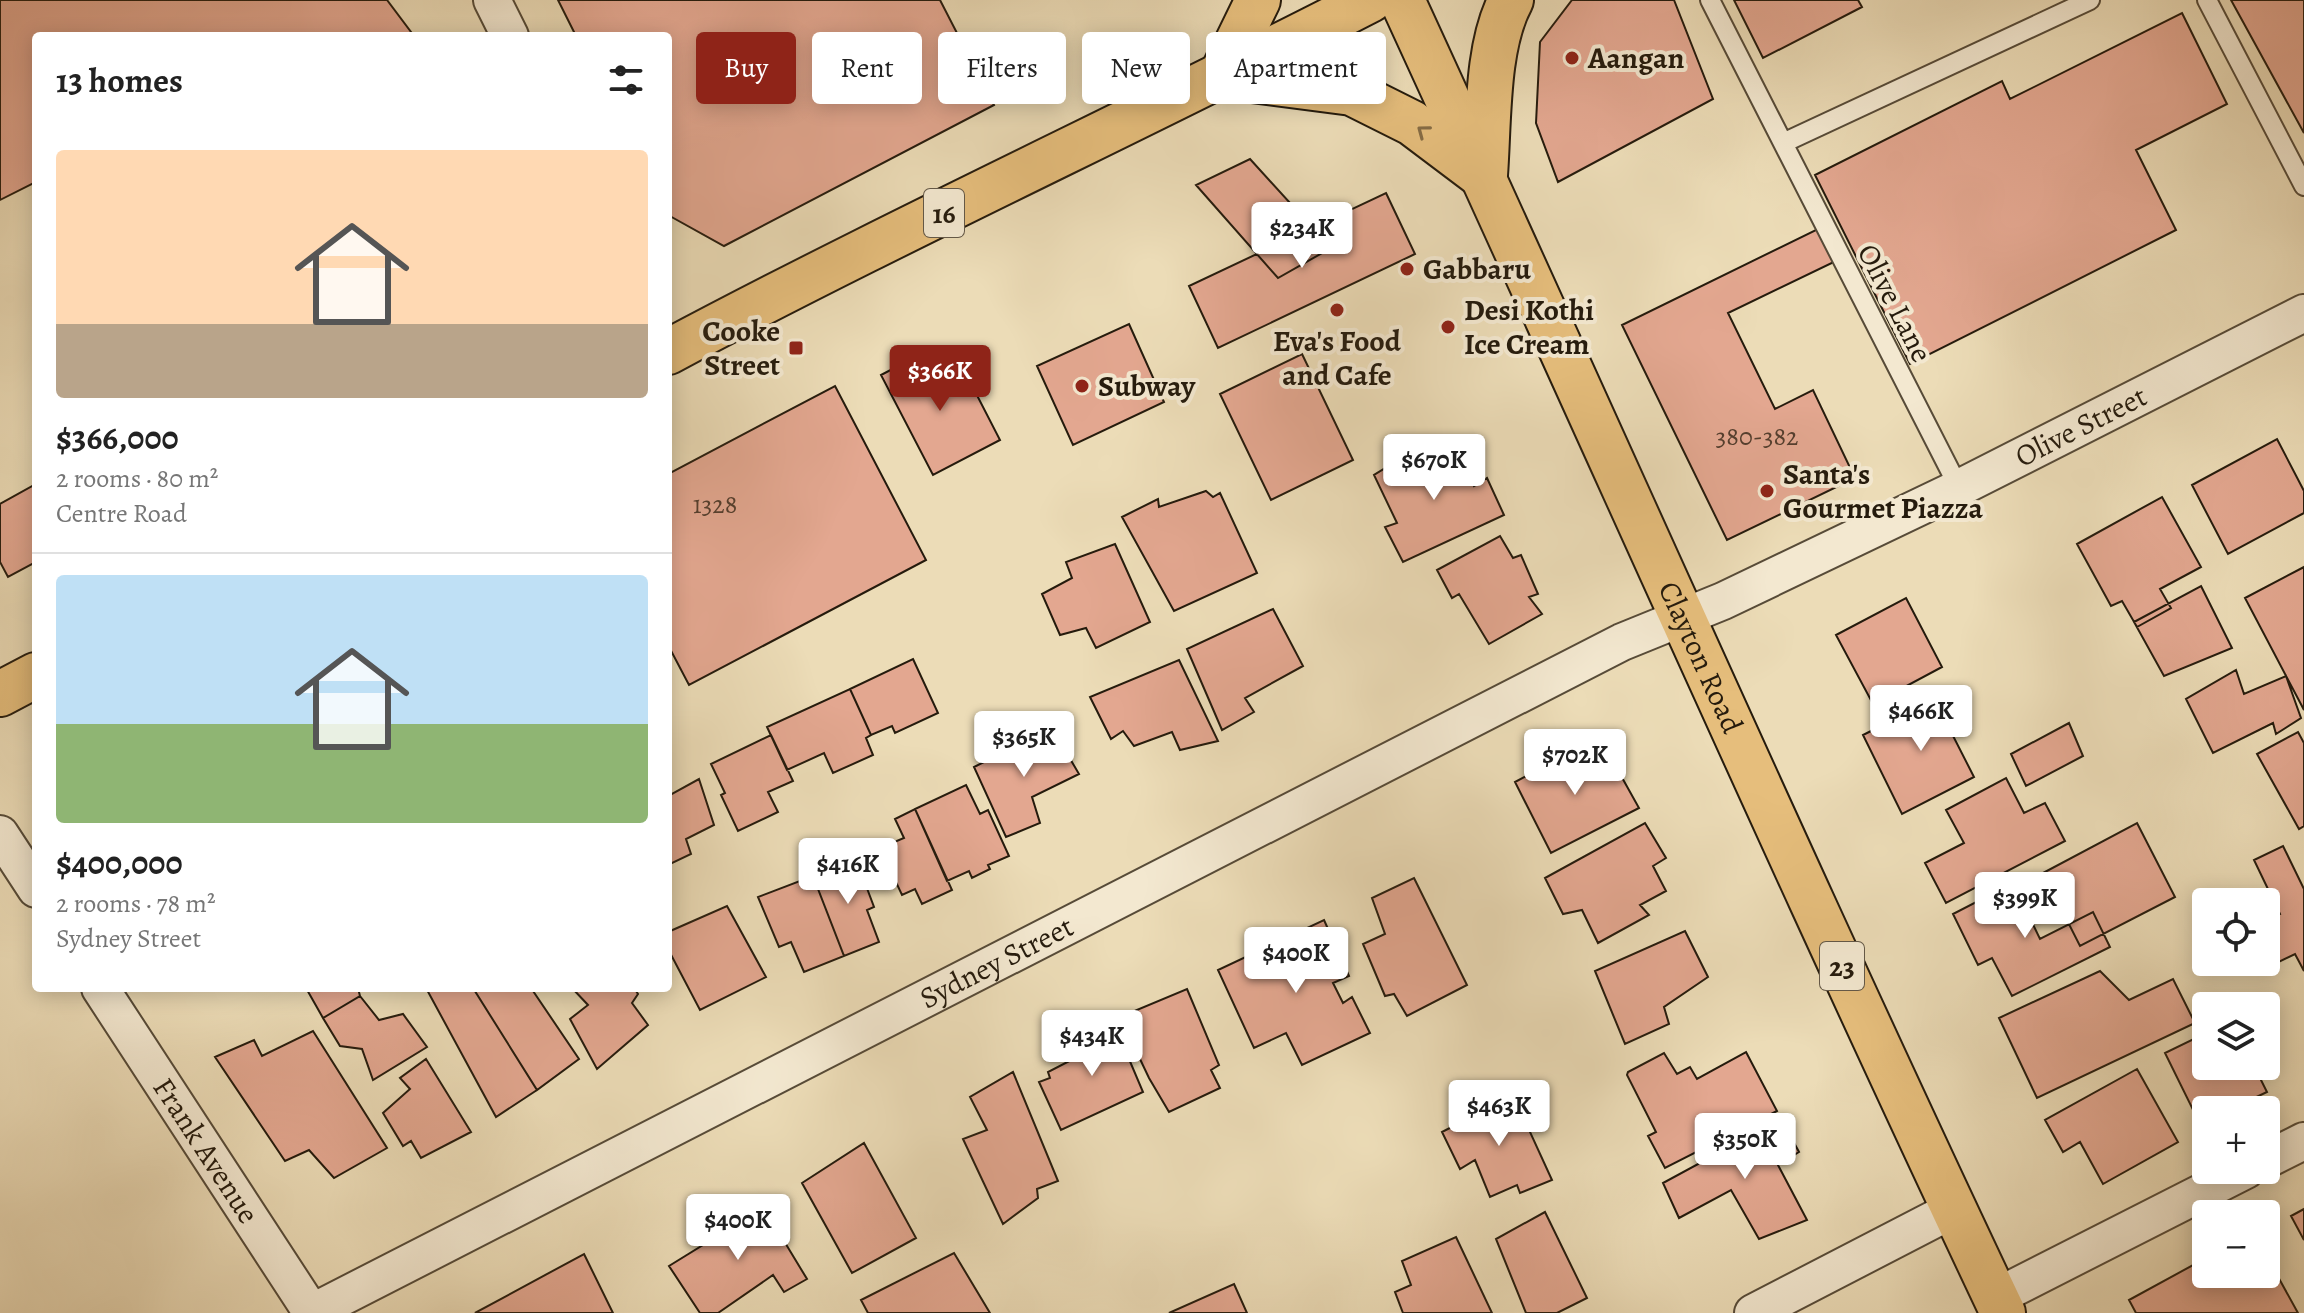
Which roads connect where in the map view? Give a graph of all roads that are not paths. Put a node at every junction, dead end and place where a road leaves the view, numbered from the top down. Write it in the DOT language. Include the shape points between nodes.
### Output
graph roads {
  1 [pos="492,0"];
  2 [pos="1258,0"];
  3 [pos="1370,0"];
  4 [pos="1402,0"];
  5 [pos="1511,0"];
  6 [pos="1710,0"];
  7 [pos="2090,0"];
  8 [pos="2207,0"];
  9 [pos="508,32"];
  10 [pos="1242,32"];
  11 [pos="1307,32"];
  12 [pos="1206,83"];
  13 [pos="1374,104"];
  14 [pos="1783,143"];
  15 [pos="1485,177"];
  16 [pos="2304,186"];
  17 [pos="2304,313"];
  18 [pos="672,350"];
  19 [pos="1959,488"];
  20 [pos="1682,617"];
  21 [pos="32,677"];
  22 [pos="0,694"];
  23 [pos="0,834"];
  24 [pos="32,883"];
  25 [pos="103,992"];
  26 [pos="2304,1141"];
  27 [pos="2280,1153"];
  28 [pos="2220,1184"];
  29 [pos="1954,1209"];
  30 [pos="2000,1305"];
  31 [pos="312,1313"];
  32 [pos="1753,1313"];
  1 -- 9 [label="street"];
  2 -- 10 [label="main road"];
  3 -- 11 [label="main road, 16"];
  4 -- 15 [label="main road, Clayton Road / 23"];
  5 -- 15 [label="main road" via="1501,18 1492,61"];
  6 -- 14 [label="lane, Olive Lane"];
  7 -- 14 [label="lane"];
  8 -- 16 [label="lane"];
  12 -- 18 [label="main road, 16"];
  15 -- 13 [label="main road, one-way" via="1412,123"];
  14 -- 19 [label="lane, Olive Lane"];
  15 -- 20 [label="main road, Clayton Road / 23"];
  17 -- 19 [label="street, Olive Street"];
  19 -- 20 [label="street, Olive Street"];
  20 -- 29 [label="main road, Clayton Road / 23"];
  20 -- 31 [label="street, Sydney Street" via="1608,649"];
  21 -- 22 [label="main road"];
  23 -- 24 [label="street"];
  25 -- 31 [label="street, Frank Avenue"];
  26 -- 27 [label="street"];
  28 -- 30 [label="street"];
  29 -- 30 [label="main road, Clayton Road / 23"];
  29 -- 32 [label="street"];
}
